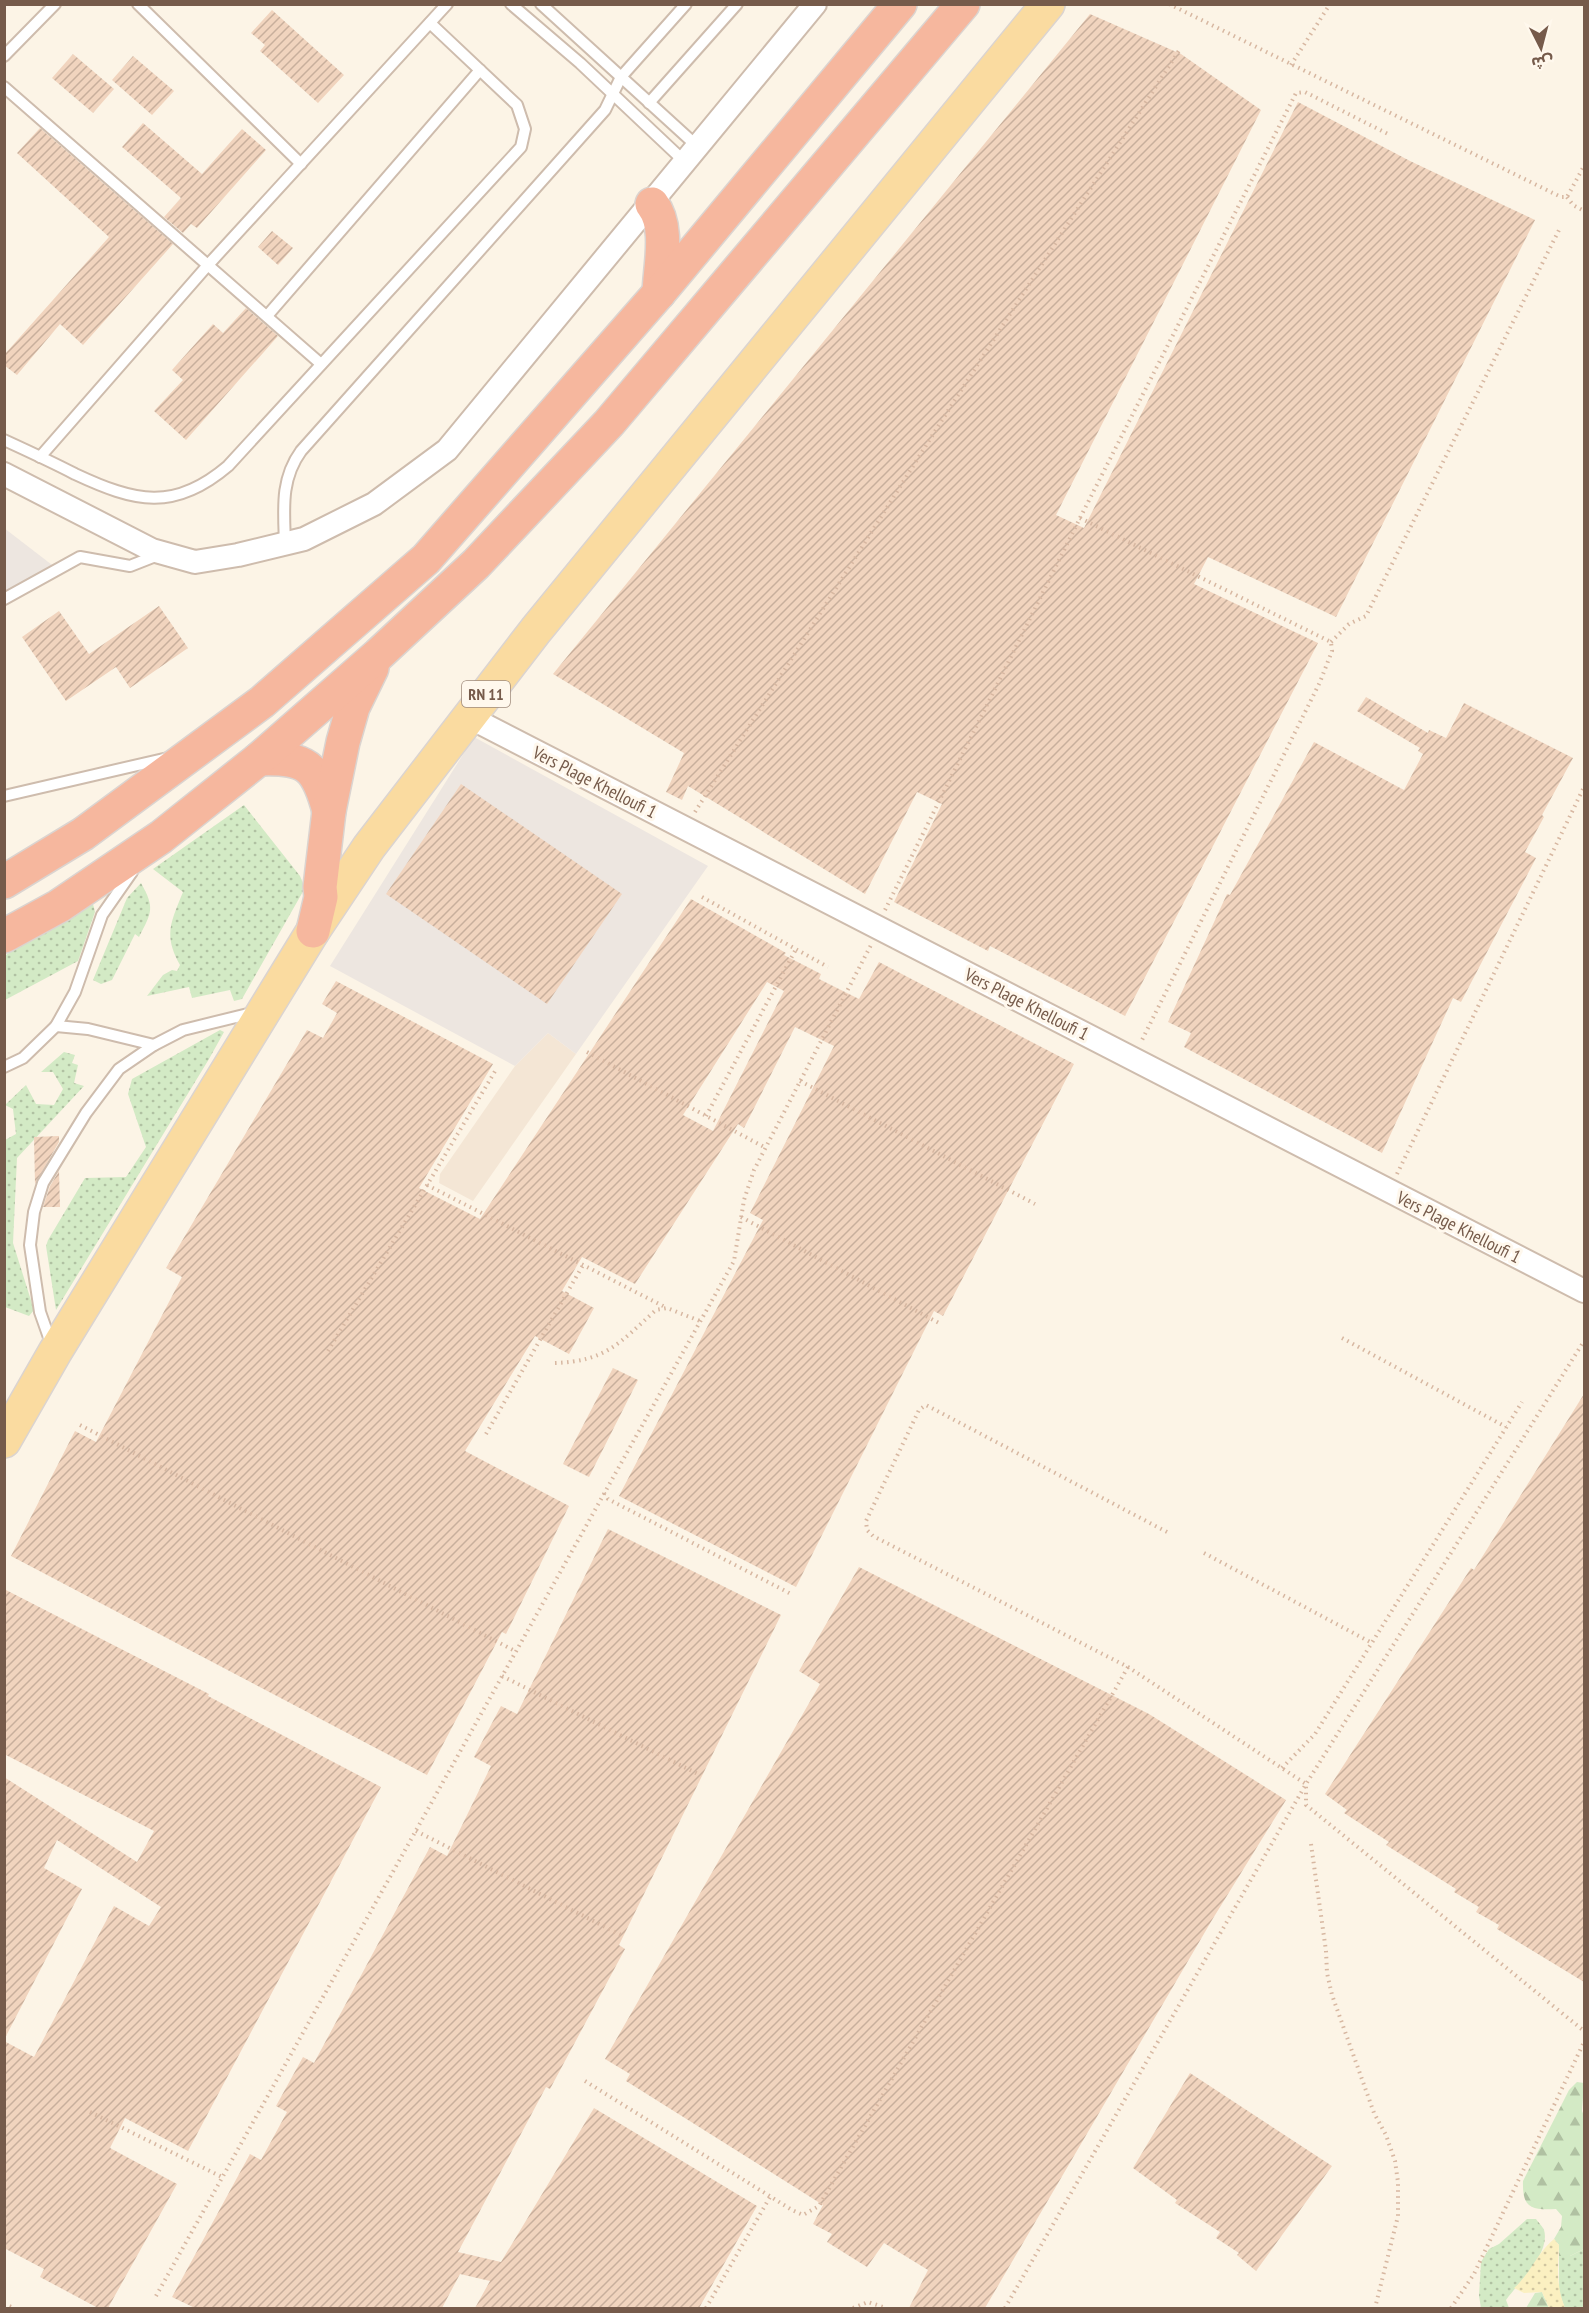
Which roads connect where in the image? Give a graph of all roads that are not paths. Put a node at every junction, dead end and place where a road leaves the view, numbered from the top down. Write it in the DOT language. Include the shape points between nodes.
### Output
graph roads {
  1 [pos="55,4"];
  2 [pos="138,4"];
  3 [pos="447,4"];
  4 [pos="511,4"];
  5 [pos="541,4"];
  6 [pos="686,4"];
  7 [pos="737,4"];
  8 [pos="815,4"];
  9 [pos="900,4"];
  10 [pos="963,4"];
  11 [pos="1048,4"];
  12 [pos="430,23"];
  13 [pos="4,56"];
  14 [pos="480,70"];
  15 [pos="621,77"];
  16 [pos="4,87"];
  17 [pos="613,95"];
  18 [pos="649,103"];
  19 [pos="692,155"];
  20 [pos="301,164"];
  21 [pos="652,204"];
  22 [pos="208,265"];
  23 [pos="658,293"];
  24 [pos="267,316"];
  25 [pos="321,364"];
  26 [pos="4,440"];
  27 [pos="40,457"];
  28 [pos="4,474"];
  29 [pos="285,544"];
  30 [pos="163,554"];
  31 [pos="4,599"];
  32 [pos="378,655"];
  33 [pos="469,717"];
  34 [pos="191,752"];
  35 [pos="259,759"];
  36 [pos="4,796"];
  37 [pos="329,811"];
  38 [pos="161,837"];
  39 [pos="4,882"];
  40 [pos="313,931"];
  41 [pos="4,936"];
  42 [pos="266,1010"];
  43 [pos="56,1026"];
  44 [pos="154,1045"];
  45 [pos="4,1067"];
  46 [pos="1584,1291"];
  47 [pos="55,1352"];
  48 [pos="4,1441"];
  1 -- 13 [label="lane"];
  2 -- 20 [label="lane"];
  3 -- 12 [label="lane"];
  4 -- 17 [label="lane"];
  5 -- 15 [label="lane"];
  6 -- 15 [label="lane"];
  7 -- 18 [label="lane"];
  8 -- 19 [label="street"];
  9 -- 23 [label="highway"];
  10 -- 32 [label="highway" via="609,423 476,564"];
  11 -- 33 [label="main road, RN 11"];
  12 -- 14 [label="lane"];
  12 -- 20 [label="lane"];
  14 -- 24 [label="lane"];
  14 -- 25 [label="lane" via="521,112 525,129 521,147"];
  15 -- 17 [label="lane"];
  15 -- 18 [label="lane"];
  16 -- 22 [label="lane"];
  17 -- 19 [label="lane"];
  17 -- 29 [label="lane" via="605,110 301,451 286,477"];
  18 -- 19 [label="lane"];
  19 -- 21 [label="street"];
  20 -- 22 [label="lane"];
  21 -- 23 [label="highway" via="659,212 662,227"];
  21 -- 29 [label="street" via="447,450 375,504 304,539"];
  22 -- 24 [label="lane"];
  22 -- 27 [label="lane"];
  23 -- 34 [label="highway" via="426,559 262,702"];
  24 -- 25 [label="lane"];
  25 -- 27 [label="lane" via="228,466 208,483 185,494 133,498"];
  26 -- 27 [label="lane"];
  28 -- 30 [label="street"];
  29 -- 30 [label="street" via="195,562"];
  30 -- 31 [label="lane" via="130,566 80,557"];
  32 -- 35 [label="highway"];
  32 -- 37 [label="highway" via="347,724"];
  33 -- 40 [label="main road, RN 11" via="369,848"];
  33 -- 46 [label="street, Vers Plage Khelloufi 1"];
  34 -- 36 [label="lane"];
  34 -- 39 [label="highway" via="83,834"];
  35 -- 37 [label="highway" via="283,758 304,763 319,778"];
  35 -- 38 [label="highway"];
  37 -- 40 [label="highway" via="321,897"];
  38 -- 41 [label="highway" via="59,906"];
  38 -- 43 [label="lane" via="102,915 75,992"];
  40 -- 42 [label="main road, RN 11"];
  42 -- 44 [label="lane" via="183,1030"];
  42 -- 47 [label="main road, RN 11"];
  43 -- 44 [label="lane" via="88,1029"];
  43 -- 45 [label="lane" via="22,1058"];
  44 -- 47 [label="lane" via="119,1069 86,1113 43,1183 30,1245 40,1312"];
  47 -- 48 [label="main road, RN 11"];
}
